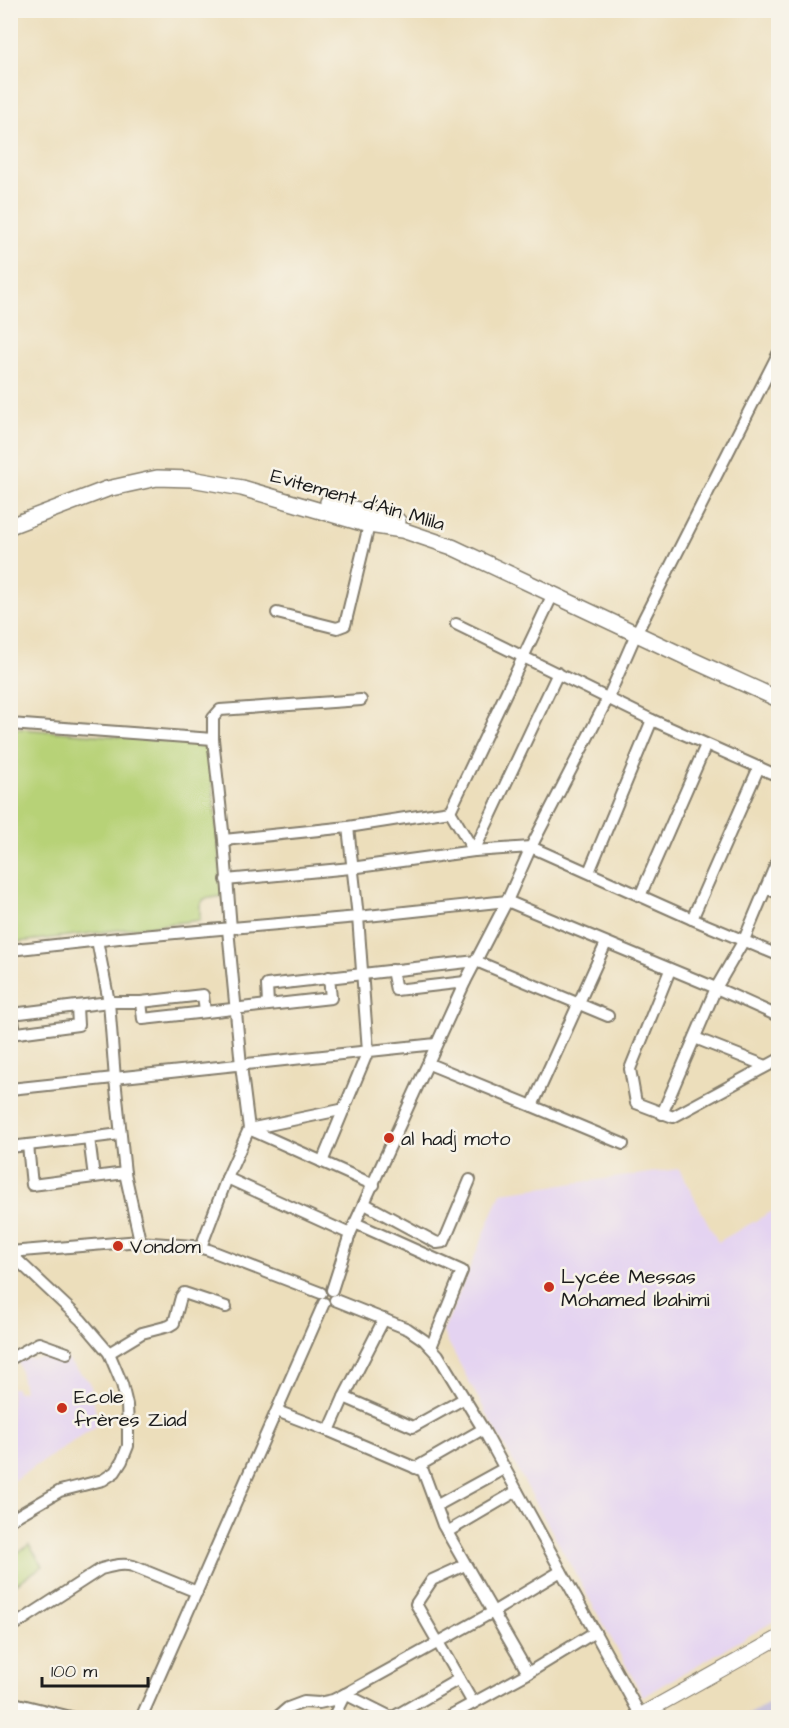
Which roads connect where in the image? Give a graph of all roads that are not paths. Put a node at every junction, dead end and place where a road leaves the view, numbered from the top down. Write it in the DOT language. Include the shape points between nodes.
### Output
graph roads {
  1 [pos="778,354"];
  2 [pos="10,516"];
  3 [pos="369,525"];
  4 [pos="10,526"];
  5 [pos="553,594"];
  6 [pos="277,613"];
  7 [pos="456,624"];
  8 [pos="638,630"];
  9 [pos="524,658"];
  10 [pos="558,673"];
  11 [pos="778,690"];
  12 [pos="608,698"];
  13 [pos="778,699"];
  14 [pos="361,700"];
  15 [pos="652,720"];
  16 [pos="10,724"];
  17 [pos="213,739"];
  18 [pos="706,745"];
  19 [pos="759,767"];
  20 [pos="778,776"];
  21 [pos="450,811"];
  22 [pos="348,826"];
  23 [pos="224,840"];
  24 [pos="531,847"];
  25 [pos="474,851"];
  26 [pos="778,859"];
  27 [pos="351,868"];
  28 [pos="589,872"];
  29 [pos="226,880"];
  30 [pos="766,888"];
  31 [pos="778,893"];
  32 [pos="640,896"];
  33 [pos="507,901"];
  34 [pos="358,917"];
  35 [pos="692,919"];
  36 [pos="229,929"];
  37 [pos="98,940"];
  38 [pos="744,940"];
  39 [pos="606,943"];
  40 [pos="10,950"];
  41 [pos="778,955"];
  42 [pos="476,961"];
  43 [pos="392,970"];
  44 [pos="670,970"];
  45 [pos="363,974"];
  46 [pos="329,977"];
  47 [pos="465,982"];
  48 [pos="716,988"];
  49 [pos="109,1002"];
  50 [pos="141,1002"];
  51 [pos="268,1004"];
  52 [pos="579,1004"];
  53 [pos="77,1006"];
  54 [pos="235,1008"];
  55 [pos="205,1012"];
  56 [pos="608,1016"];
  57 [pos="778,1016"];
  58 [pos="13,1034"];
  59 [pos="695,1038"];
  60 [pos="436,1044"];
  61 [pos="368,1051"];
  62 [pos="778,1060"];
  63 [pos="429,1064"];
  64 [pos="241,1065"];
  65 [pos="766,1066"];
  66 [pos="115,1079"];
  67 [pos="10,1089"];
  68 [pos="532,1106"];
  69 [pos="345,1109"];
  70 [pos="662,1114"];
  71 [pos="249,1129"];
  72 [pos="120,1134"];
  73 [pos="89,1138"];
  74 [pos="623,1144"];
  75 [pos="28,1145"];
  76 [pos="10,1147"];
  77 [pos="322,1162"];
  78 [pos="125,1173"];
  79 [pos="94,1177"];
  80 [pos="226,1178"];
  81 [pos="470,1180"];
  82 [pos="374,1185"];
  83 [pos="364,1204"];
  84 [pos="356,1223"];
  85 [pos="350,1234"];
  86 [pos="140,1241"];
  87 [pos="201,1247"];
  88 [pos="10,1253"];
  89 [pos="328,1297"];
  90 [pos="226,1307"];
  91 [pos="384,1320"];
  92 [pos="431,1347"];
  93 [pos="67,1353"];
  94 [pos="109,1353"];
  95 [pos="10,1359"];
  96 [pos="344,1397"];
  97 [pos="465,1398"];
  98 [pos="277,1412"];
  99 [pos="483,1429"];
  100 [pos="329,1431"];
  101 [pos="416,1468"];
  102 [pos="505,1468"];
  103 [pos="517,1491"];
  104 [pos="436,1506"];
  105 [pos="10,1520"];
  106 [pos="447,1532"];
  107 [pos="465,1565"];
  108 [pos="561,1570"];
  109 [pos="197,1592"];
  110 [pos="492,1611"];
  111 [pos="11,1627"];
  112 [pos="595,1632"];
  113 [pos="778,1638"];
  114 [pos="438,1642"];
  115 [pos="528,1672"];
  116 [pos="459,1679"];
  117 [pos="345,1694"];
  118 [pos="10,1702"];
  119 [pos="473,1703"];
  120 [pos="639,1716"];
  121 [pos="393,1717"];
  122 [pos="75,1718"];
  123 [pos="141,1718"];
  124 [pos="276,1718"];
  125 [pos="333,1718"];
  126 [pos="446,1718"];
  1 -- 8 [label="street"];
  2 -- 8 [label="highway, Evitement d'Ain Mlila" via="135,472 206,472 431,530 487,552"];
  3 -- 4 [label="highway, Evitement d'Ain Mlila" via="242,488 157,478 107,489"];
  3 -- 5 [label="highway, Evitement d'Ain Mlila" via="402,530 452,547"];
  3 -- 6 [label="street" via="345,625 337,628"];
  5 -- 8 [label="highway, Evitement d'Ain Mlila"];
  5 -- 9 [label="street"];
  7 -- 9 [label="street"];
  8 -- 11 [label="highway, Evitement d'Ain Mlila"];
  8 -- 12 [label="street"];
  8 -- 13 [label="highway, Evitement d'Ain Mlila"];
  9 -- 10 [label="street"];
  9 -- 21 [label="street"];
  10 -- 12 [label="street"];
  10 -- 25 [label="street"];
  12 -- 15 [label="street"];
  12 -- 24 [label="street"];
  14 -- 17 [label="street" via="220,710 213,718"];
  15 -- 18 [label="street"];
  15 -- 28 [label="street"];
  16 -- 17 [label="street"];
  17 -- 23 [label="street"];
  18 -- 19 [label="street"];
  18 -- 32 [label="street"];
  19 -- 20 [label="street"];
  19 -- 35 [label="street"];
  21 -- 22 [label="street"];
  21 -- 25 [label="street"];
  22 -- 23 [label="street"];
  22 -- 27 [label="street"];
  23 -- 29 [label="street"];
  24 -- 25 [label="street"];
  24 -- 28 [label="street"];
  24 -- 33 [label="street"];
  25 -- 27 [label="street"];
  26 -- 30 [label="street"];
  27 -- 29 [label="street"];
  27 -- 34 [label="street"];
  28 -- 32 [label="street"];
  29 -- 36 [label="street"];
  30 -- 31 [label="street"];
  30 -- 38 [label="street"];
  32 -- 35 [label="street"];
  33 -- 34 [label="street"];
  33 -- 39 [label="street"];
  33 -- 42 [label="street"];
  34 -- 36 [label="street"];
  34 -- 45 [label="street"];
  35 -- 38 [label="street"];
  36 -- 37 [label="street"];
  36 -- 54 [label="street"];
  37 -- 40 [label="street"];
  37 -- 49 [label="street"];
  38 -- 41 [label="street"];
  38 -- 48 [label="street"];
  39 -- 44 [label="street"];
  39 -- 52 [label="street"];
  42 -- 43 [label="street"];
  42 -- 47 [label="street"];
  42 -- 52 [label="street"];
  43 -- 45 [label="street"];
  43 -- 47 [label="street" via="396,990"];
  44 -- 48 [label="street"];
  44 -- 70 [label="street" via="630,1069 636,1103"];
  45 -- 46 [label="street"];
  45 -- 61 [label="street"];
  46 -- 51 [label="street" via="267,985"];
  46 -- 51 [label="street" via="331,998"];
  47 -- 60 [label="street"];
  48 -- 57 [label="street"];
  48 -- 59 [label="street"];
  49 -- 50 [label="street"];
  49 -- 53 [label="street"];
  49 -- 66 [label="street"];
  50 -- 55 [label="street" via="203,995"];
  50 -- 55 [label="street" via="142,1019"];
  51 -- 54 [label="street"];
  52 -- 56 [label="street"];
  52 -- 68 [label="street"];
  53 -- 58 [label="street" via="78,1026"];
  53 -- 58 [label="street" via="12,1014"];
  54 -- 55 [label="street"];
  54 -- 64 [label="street"];
  59 -- 65 [label="street"];
  59 -- 70 [label="street"];
  60 -- 61 [label="street"];
  60 -- 63 [label="street"];
  61 -- 64 [label="street"];
  61 -- 69 [label="street"];
  62 -- 65 [label="street"];
  63 -- 68 [label="street"];
  63 -- 82 [label="street"];
  64 -- 66 [label="street"];
  64 -- 71 [label="street"];
  65 -- 70 [label="street" via="673,1117"];
  66 -- 67 [label="street"];
  66 -- 72 [label="street"];
  68 -- 74 [label="street"];
  69 -- 71 [label="street"];
  69 -- 77 [label="street"];
  71 -- 77 [label="street"];
  71 -- 80 [label="street"];
  72 -- 73 [label="street"];
  72 -- 78 [label="street"];
  73 -- 75 [label="street"];
  73 -- 79 [label="street"];
  75 -- 76 [label="street"];
  75 -- 79 [label="street" via="32,1185"];
  77 -- 82 [label="street"];
  78 -- 79 [label="street"];
  78 -- 86 [label="street"];
  80 -- 85 [label="street"];
  80 -- 87 [label="street"];
  81 -- 83 [label="street" via="444,1242 437,1243"];
  82 -- 83 [label="street"];
  83 -- 84 [label="street"];
  84 -- 85 [label="street"];
  84 -- 92 [label="street" via="462,1271"];
  85 -- 89 [label="street"];
  86 -- 87 [label="street"];
  86 -- 88 [label="street"];
  87 -- 89 [label="street"];
  88 -- 94 [label="street" via="81,1320"];
  89 -- 91 [label="street"];
  89 -- 98 [label="street"];
  90 -- 94 [label="street" via="184,1293 174,1323 142,1333"];
  91 -- 92 [label="street" via="416,1334"];
  91 -- 96 [label="street"];
  92 -- 97 [label="street"];
  93 -- 95 [label="street" via="39,1343"];
  94 -- 105 [label="street" via="127,1405 128,1446 122,1461 103,1480 60,1491"];
  96 -- 97 [label="street" via="413,1427"];
  96 -- 100 [label="street"];
  97 -- 99 [label="street"];
  98 -- 100 [label="street"];
  98 -- 109 [label="street"];
  99 -- 101 [label="street"];
  99 -- 102 [label="street"];
  100 -- 101 [label="street"];
  101 -- 104 [label="street" via="423,1472"];
  102 -- 103 [label="street"];
  102 -- 104 [label="street"];
  103 -- 106 [label="street"];
  103 -- 108 [label="street"];
  104 -- 106 [label="street"];
  106 -- 107 [label="street"];
  107 -- 110 [label="street"];
  107 -- 114 [label="street" via="432,1580 416,1604"];
  108 -- 110 [label="street"];
  108 -- 112 [label="street"];
  109 -- 111 [label="street" via="133,1566 113,1566 101,1569"];
  109 -- 123 [label="street"];
  110 -- 114 [label="street"];
  110 -- 115 [label="street"];
  112 -- 115 [label="street"];
  112 -- 120 [label="street"];
  113 -- 120 [label="main road"];
  114 -- 116 [label="street"];
  114 -- 117 [label="street"];
  115 -- 119 [label="street"];
  116 -- 119 [label="street"];
  116 -- 121 [label="street"];
  117 -- 121 [label="street"];
  117 -- 124 [label="street" via="333,1700 304,1702"];
  117 -- 125 [label="street"];
  118 -- 122 [label="street"];
  119 -- 126 [label="street"];
}
